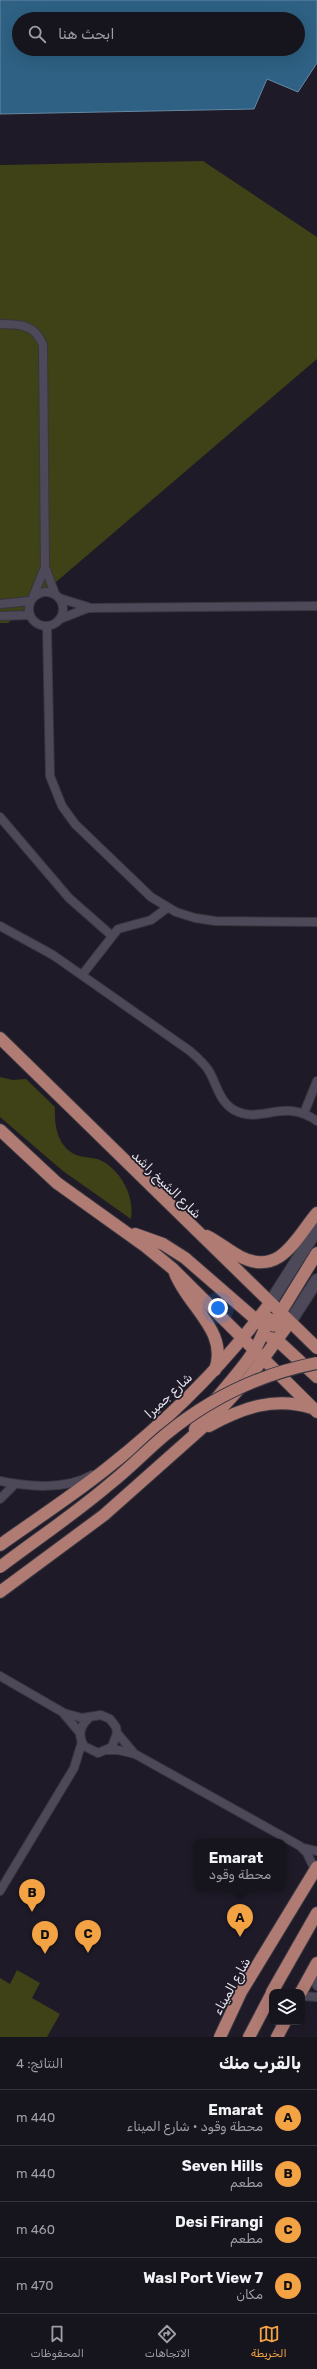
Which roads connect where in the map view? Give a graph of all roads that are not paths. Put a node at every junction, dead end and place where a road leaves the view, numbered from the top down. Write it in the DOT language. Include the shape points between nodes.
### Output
graph roads {
  1 [pos="0,324"];
  2 [pos="45,567"];
  3 [pos="57,596"];
  4 [pos="32,599"];
  5 [pos="0,604"];
  6 [pos="315,604"];
  7 [pos="88,608"];
  8 [pos="29,615"];
  9 [pos="0,616"];
  10 [pos="60,619"];
  11 [pos="47,626"];
  12 [pos="0,817"];
  13 [pos="167,908"];
  14 [pos="317,922"];
  15 [pos="0,926"];
  16 [pos="111,935"];
  17 [pos="82,975"];
  18 [pos="0,1038"];
  19 [pos="317,1081"];
  20 [pos="304,1113"];
  21 [pos="317,1121"];
  22 [pos="0,1130"];
  23 [pos="317,1213"];
  24 [pos="317,1229"];
  25 [pos="195,1231"];
  26 [pos="126,1232"];
  27 [pos="317,1252"];
  28 [pos="173,1269"];
  29 [pos="317,1280"];
  30 [pos="270,1303"];
  31 [pos="280,1312"];
  32 [pos="290,1322"];
  33 [pos="267,1331"];
  34 [pos="244,1339"];
  35 [pos="317,1348"];
  36 [pos="255,1350"];
  37 [pos="264,1358"];
  38 [pos="317,1363"];
  39 [pos="215,1370"];
  40 [pos="317,1377"];
  41 [pos="315,1410"];
  42 [pos="190,1439"];
  43 [pos="107,1469"];
  44 [pos="0,1481"];
  45 [pos="15,1484"];
  46 [pos="0,1499"];
  47 [pos="0,1545"];
  48 [pos="0,1567"];
  49 [pos="0,1592"];
  50 [pos="0,1676"];
  51 [pos="59,1710"];
  52 [pos="88,1719"];
  53 [pos="80,1733"];
  54 [pos="117,1733"];
  55 [pos="82,1742"];
  56 [pos="107,1750"];
  57 [pos="93,1752"];
  58 [pos="135,1754"];
  59 [pos="74,1768"];
  60 [pos="303,1848"];
  61 [pos="317,1851"];
  62 [pos="316,1868"];
  63 [pos="0,1891"];
  64 [pos="317,1913"];
  65 [pos="317,1963"];
  66 [pos="311,1974"];
  67 [pos="317,1986"];
  68 [pos="274,1989"];
  69 [pos="303,1989"];
  70 [pos="305,1996"];
  71 [pos="317,1997"];
  72 [pos="269,1998"];
  73 [pos="226,2023"];
  74 [pos="283,2025"];
  75 [pos="220,2037"];
  76 [pos="224,2037"];
  77 [pos="248,2037"];
  78 [pos="277,2037"];
  1 -- 2 [label="street" via="19,324 30,328 38,335 43,345"];
  2 -- 3 [label="street"];
  2 -- 4 [label="street"];
  3 -- 4 [label="street" via="41,592"];
  3 -- 7 [label="street"];
  3 -- 10 [label="street" via="63,606"];
  4 -- 5 [label="street"];
  4 -- 8 [label="street"];
  6 -- 7 [label="street"];
  7 -- 10 [label="street"];
  8 -- 9 [label="street"];
  8 -- 11 [label="street" via="38,625"];
  10 -- 11 [label="street"];
  11 -- 13 [label="street" via="49,765 57,796 75,824 150,897"];
  12 -- 16 [label="street" via="69,898"];
  13 -- 14 [label="street" via="205,920"];
  13 -- 16 [label="street" via="151,920 122,927"];
  15 -- 17 [label="street" via="39,946"];
  16 -- 17 [label="street"];
  17 -- 20 [label="street" via="194,1054 209,1071 223,1100 233,1109 252,1115 289,1110"];
  18 -- 25 [label="main road, شارع الشيخ راشد"];
  19 -- 20 [label="street"];
  20 -- 21 [label="street"];
  22 -- 26 [label="main road" via="57,1183"];
  23 -- 25 [label="main road" via="288,1251 263,1262 245,1259 216,1240"];
  24 -- 30 [label="street, شارع جميرا"];
  25 -- 30 [label="main road, شارع الشيخ راشد"];
  26 -- 28 [label="main road"];
  26 -- 33 [label="main road" via="151,1239 174,1250"];
  27 -- 31 [label="main road"];
  28 -- 34 [label="main road"];
  28 -- 39 [label="main road" via="183,1291 214,1333 218,1354"];
  29 -- 32 [label="street"];
  30 -- 31 [label="main road, شارع الشيخ راشد"];
  30 -- 33 [label="main road, شارع جميرا"];
  31 -- 32 [label="main road, شارع الشيخ راشد"];
  31 -- 33 [label="main road"];
  32 -- 33 [label="main road"];
  32 -- 35 [label="main road, شارع الشيخ راشد"];
  33 -- 34 [label="main road, شارع جميرا"];
  33 -- 36 [label="main road"];
  33 -- 37 [label="main road, شارع جميرا"];
  33 -- 40 [label="main road"];
  34 -- 36 [label="main road"];
  34 -- 39 [label="main road, شارع جميرا"];
  36 -- 37 [label="main road"];
  36 -- 42 [label="main road" via="209,1408"];
  37 -- 41 [label="main road"];
  37 -- 42 [label="main road, شارع جميرا" via="230,1400"];
  38 -- 48 [label="main road, bridge" via="279,1372 237,1388 211,1402 166,1434 90,1500"];
  39 -- 43 [label="main road, شارع جميرا"];
  41 -- 42 [label="main road" via="279,1402 254,1406 218,1421"];
  42 -- 49 [label="main road, شارع جميرا" via="104,1515"];
  43 -- 45 [label="street" via="86,1479 60,1484"];
  43 -- 47 [label="main road, شارع جميرا"];
  44 -- 45 [label="street"];
  45 -- 46 [label="street"];
  50 -- 51 [label="street"];
  51 -- 52 [label="street"];
  51 -- 53 [label="street"];
  52 -- 53 [label="street"];
  52 -- 54 [label="street" via="96,1715 106,1716 114,1723"];
  53 -- 55 [label="street"];
  54 -- 56 [label="street" via="115,1744"];
  54 -- 58 [label="street"];
  55 -- 57 [label="street"];
  55 -- 59 [label="street"];
  56 -- 57 [label="street"];
  56 -- 58 [label="street"];
  57 -- 59 [label="street"];
  58 -- 60 [label="street"];
  59 -- 63 [label="street"];
  60 -- 61 [label="street"];
  60 -- 62 [label="street"];
  62 -- 73 [label="main road, شارع الميناء" via="241,1992"];
  64 -- 68 [label="main road"];
  65 -- 66 [label="main road"];
  66 -- 67 [label="street"];
  66 -- 69 [label="main road"];
  70 -- 71 [label="street"];
  72 -- 77 [label="main road"];
  73 -- 75 [label="main road, شارع الميناء"];
  73 -- 76 [label="main road"];
  74 -- 78 [label="main road"];
}
